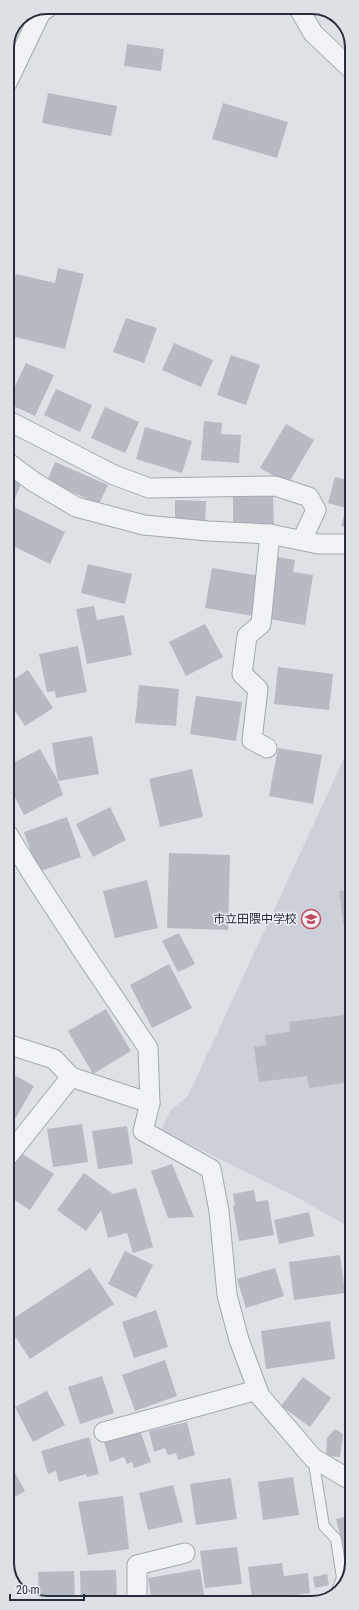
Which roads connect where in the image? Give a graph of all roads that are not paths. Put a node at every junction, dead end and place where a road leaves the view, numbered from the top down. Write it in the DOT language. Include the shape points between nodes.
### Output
graph roads {
  1 [pos="302,14"];
  2 [pos="39,15"];
  3 [pos="345,63"];
  4 [pos="14,68"];
  5 [pos="14,424"];
  6 [pos="14,467"];
  7 [pos="270,534"];
  8 [pos="302,540"];
  9 [pos="345,544"];
  10 [pos="267,748"];
  11 [pos="14,844"];
  12 [pos="14,1046"];
  13 [pos="71,1077"];
  14 [pos="150,1103"];
  15 [pos="14,1148"];
  16 [pos="257,1390"];
  17 [pos="104,1432"];
  18 [pos="313,1458"];
  19 [pos="345,1477"];
  20 [pos="186,1553"];
  21 [pos="342,1578"];
  22 [pos="137,1596"];
  1 -- 3 [label="street" via="313,32"];
  2 -- 4 [label="street"];
  5 -- 8 [label="street" via="114,475 149,488 275,486 309,497 316,510"];
  6 -- 7 [label="street" via="76,507 144,525"];
  7 -- 8 [label="street"];
  7 -- 10 [label="street" via="261,624 247,636 242,674 258,689 252,740"];
  8 -- 9 [label="street" via="318,544"];
  11 -- 14 [label="street" via="148,1048"];
  12 -- 13 [label="street" via="54,1059"];
  13 -- 14 [label="street"];
  13 -- 15 [label="street"];
  14 -- 16 [label="street" via="142,1131 211,1169 219,1211 226,1295"];
  16 -- 17 [label="street"];
  16 -- 18 [label="street"];
  18 -- 19 [label="street"];
  18 -- 21 [label="lane" via="324,1526 336,1539"];
  20 -- 22 [label="street" via="137,1565"];
}
